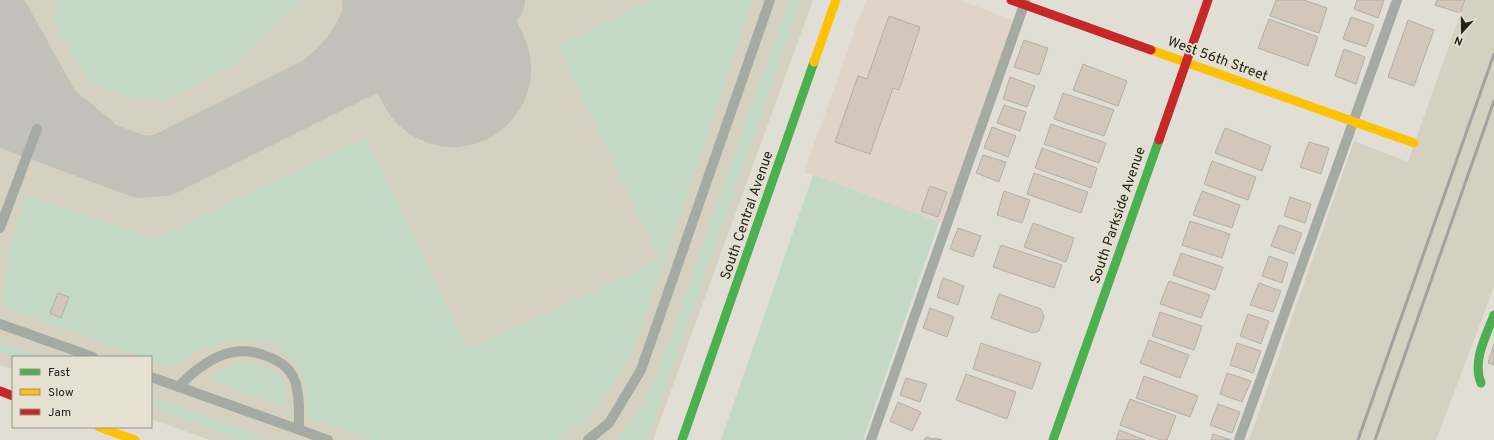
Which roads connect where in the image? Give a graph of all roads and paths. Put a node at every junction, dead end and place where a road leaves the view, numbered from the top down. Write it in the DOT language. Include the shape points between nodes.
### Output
graph roads {
  1 [pos="770,0"];
  2 [pos="836,0"];
  3 [pos="1012,0"];
  4 [pos="1208,0"];
  5 [pos="1397,0"];
  6 [pos="1025,2"];
  7 [pos="1186,62"];
  8 [pos="1354,122"];
  9 [pos="37,129"];
  10 [pos="1414,143"];
  11 [pos="0,228"];
  12 [pos="1494,315"];
  13 [pos="0,324"];
  14 [pos="90,356"];
  15 [pos="152,377"];
  16 [pos="1481,382"];
  17 [pos="178,387"];
  18 [pos="1494,387"];
  19 [pos="0,391"];
  20 [pos="12,396"];
  21 [pos="102,428"];
  22 [pos="299,430"];
  23 [pos="135,440"];
  24 [pos="328,440"];
  25 [pos="588,440"];
  26 [pos="682,440"];
  27 [pos="871,440"];
  28 [pos="1053,440"];
  29 [pos="1239,440"];
  1 -- 25 [label="lane" via="641,370 609,423"];
  2 -- 26 [label="street, South Central Avenue"];
  3 -- 6 [label="street, West 56th Street"];
  4 -- 7 [label="street, South Parkside Avenue"];
  5 -- 8 [label="lane"];
  6 -- 7 [label="street, West 56th Street"];
  6 -- 27 [label="lane"];
  7 -- 8 [label="street, West 56th Street"];
  7 -- 28 [label="street, South Parkside Avenue"];
  8 -- 10 [label="street, West 56th Street"];
  8 -- 29 [label="lane"];
  9 -- 11 [label="lane"];
  12 -- 16 [label="street" via="1480,352 1477,373"];
  13 -- 14 [label="lane"];
  15 -- 17 [label="lane"];
  16 -- 18 [label="lane"];
  17 -- 22 [label="lane"];
  17 -- 22 [label="lane" via="208,360 233,351 258,352 283,363 295,381"];
  19 -- 20 [label="street"];
  21 -- 23 [label="street"];
  22 -- 24 [label="lane"];
}
